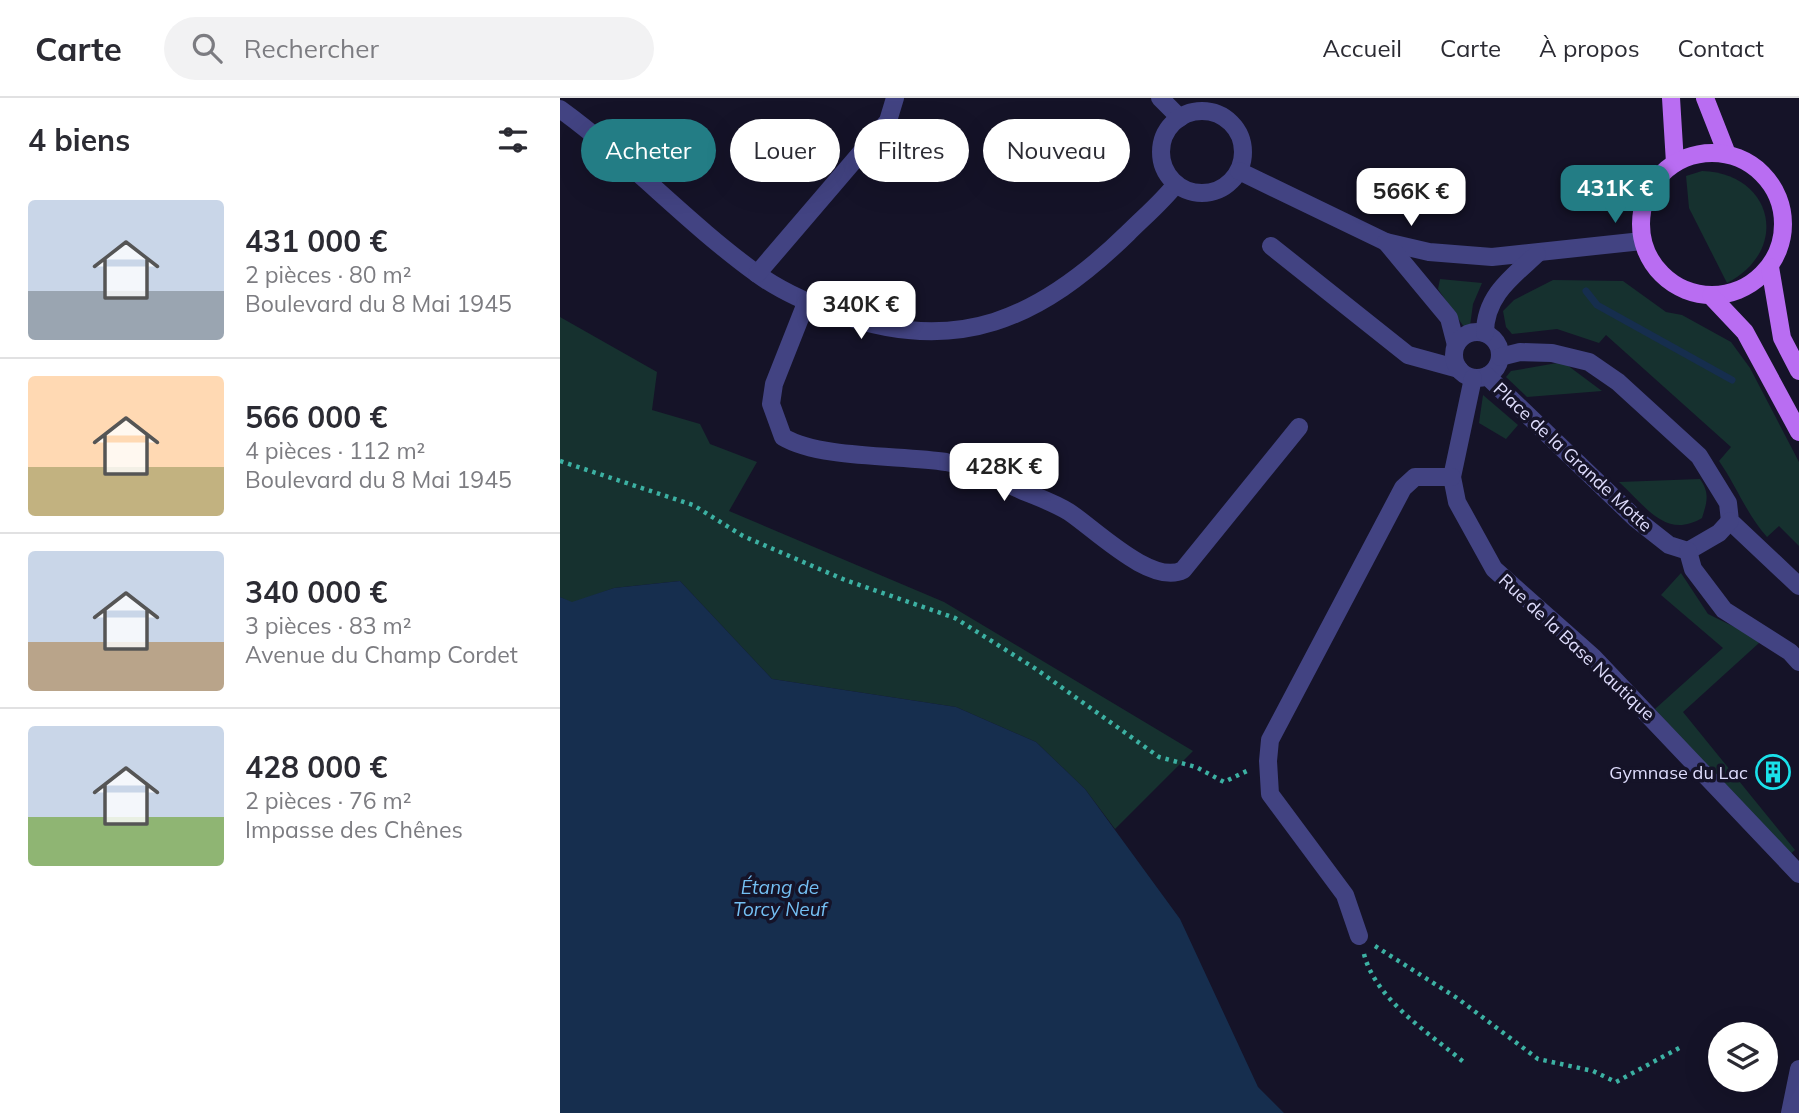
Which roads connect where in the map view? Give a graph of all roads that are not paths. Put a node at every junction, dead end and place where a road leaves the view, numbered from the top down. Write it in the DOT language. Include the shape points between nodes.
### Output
graph roads {
  1 [pos="895,98"];
  2 [pos="1160,98"];
  3 [pos="1671,98"];
  4 [pos="1705,98"];
  5 [pos="560,109"];
  6 [pos="1180,118"];
  7 [pos="1727,154"];
  8 [pos="1675,163"];
  9 [pos="1239,171"];
  10 [pos="1177,184"];
  11 [pos="1642,241"];
  12 [pos="1386,242"];
  13 [pos="1270,246"];
  14 [pos="1537,254"];
  15 [pos="1770,267"];
  16 [pos="757,274"];
  17 [pos="1711,296"];
  18 [pos="806,303"];
  19 [pos="1485,333"];
  20 [pos="1456,345"];
  21 [pos="1500,357"];
  22 [pos="1799,371"];
  23 [pos="1473,374"];
  24 [pos="1299,426"];
  25 [pos="1799,432"];
  26 [pos="1452,477"];
  27 [pos="1730,522"];
  28 [pos="1688,551"];
  29 [pos="1799,586"];
  30 [pos="1799,662"];
  31 [pos="1799,874"];
  32 [pos="1359,936"];
  33 [pos="1799,1069"];
  34 [pos="1790,1113"];
  1 -- 16 [label="street" via="888,121"];
  2 -- 6 [label="street"];
  3 -- 8 [label="main road"];
  4 -- 7 [label="main road"];
  5 -- 16 [label="street"];
  6 -- 9 [label="street" via="1213,113 1232,125 1243,147"];
  6 -- 10 [label="street" via="1171,126 1161,150 1168,174"];
  7 -- 8 [label="main road" via="1709,152"];
  7 -- 15 [label="main road" via="1758,170 1779,198 1784,222 1781,246"];
  8 -- 11 [label="main road" via="1657,177 1646,197 1640,219"];
  9 -- 10 [label="street" via="1225,186 1206,193"];
  9 -- 12 [label="street"];
  10 -- 18 [label="street" via="1085,273 1027,310 998,320 926,334 856,320"];
  11 -- 14 [label="street"];
  11 -- 17 [label="main road" via="1651,263 1667,280 1687,292"];
  12 -- 14 [label="street" via="1454,254"];
  12 -- 20 [label="street" via="1449,318"];
  13 -- 23 [label="street" via="1408,355"];
  14 -- 19 [label="street" via="1502,285 1489,305"];
  15 -- 17 [label="main road" via="1754,283 1734,293"];
  15 -- 22 [label="main road" via="1782,338"];
  16 -- 18 [label="street"];
  17 -- 25 [label="main road" via="1745,332"];
  18 -- 24 [label="street" via="774,384 771,404 783,437 807,446 948,462 972,469 1067,511 1164,574 1183,570"];
  19 -- 20 [label="street" via="1473,332"];
  19 -- 21 [label="street" via="1495,341"];
  20 -- 23 [label="street" via="1455,359"];
  21 -- 23 [label="street" via="1493,371"];
  21 -- 27 [label="street, Place de la Grande Motte" via="1552,353 1589,362 1618,382 1699,456 1728,503"];
  23 -- 26 [label="street, Rue de la Base Nautique"];
  23 -- 28 [label="street, Place de la Grande Motte" via="1636,519 1669,545"];
  26 -- 31 [label="street, Rue de la Base Nautique" via="1457,502 1494,569 1602,666"];
  26 -- 32 [label="street" via="1415,477 1403,488 1270,740 1269,794 1345,895"];
  27 -- 28 [label="street"];
  27 -- 29 [label="street, Place de la Grande Motte"];
  28 -- 30 [label="street" via="1693,569 1724,610"];
  33 -- 34 [label="street"];
}
